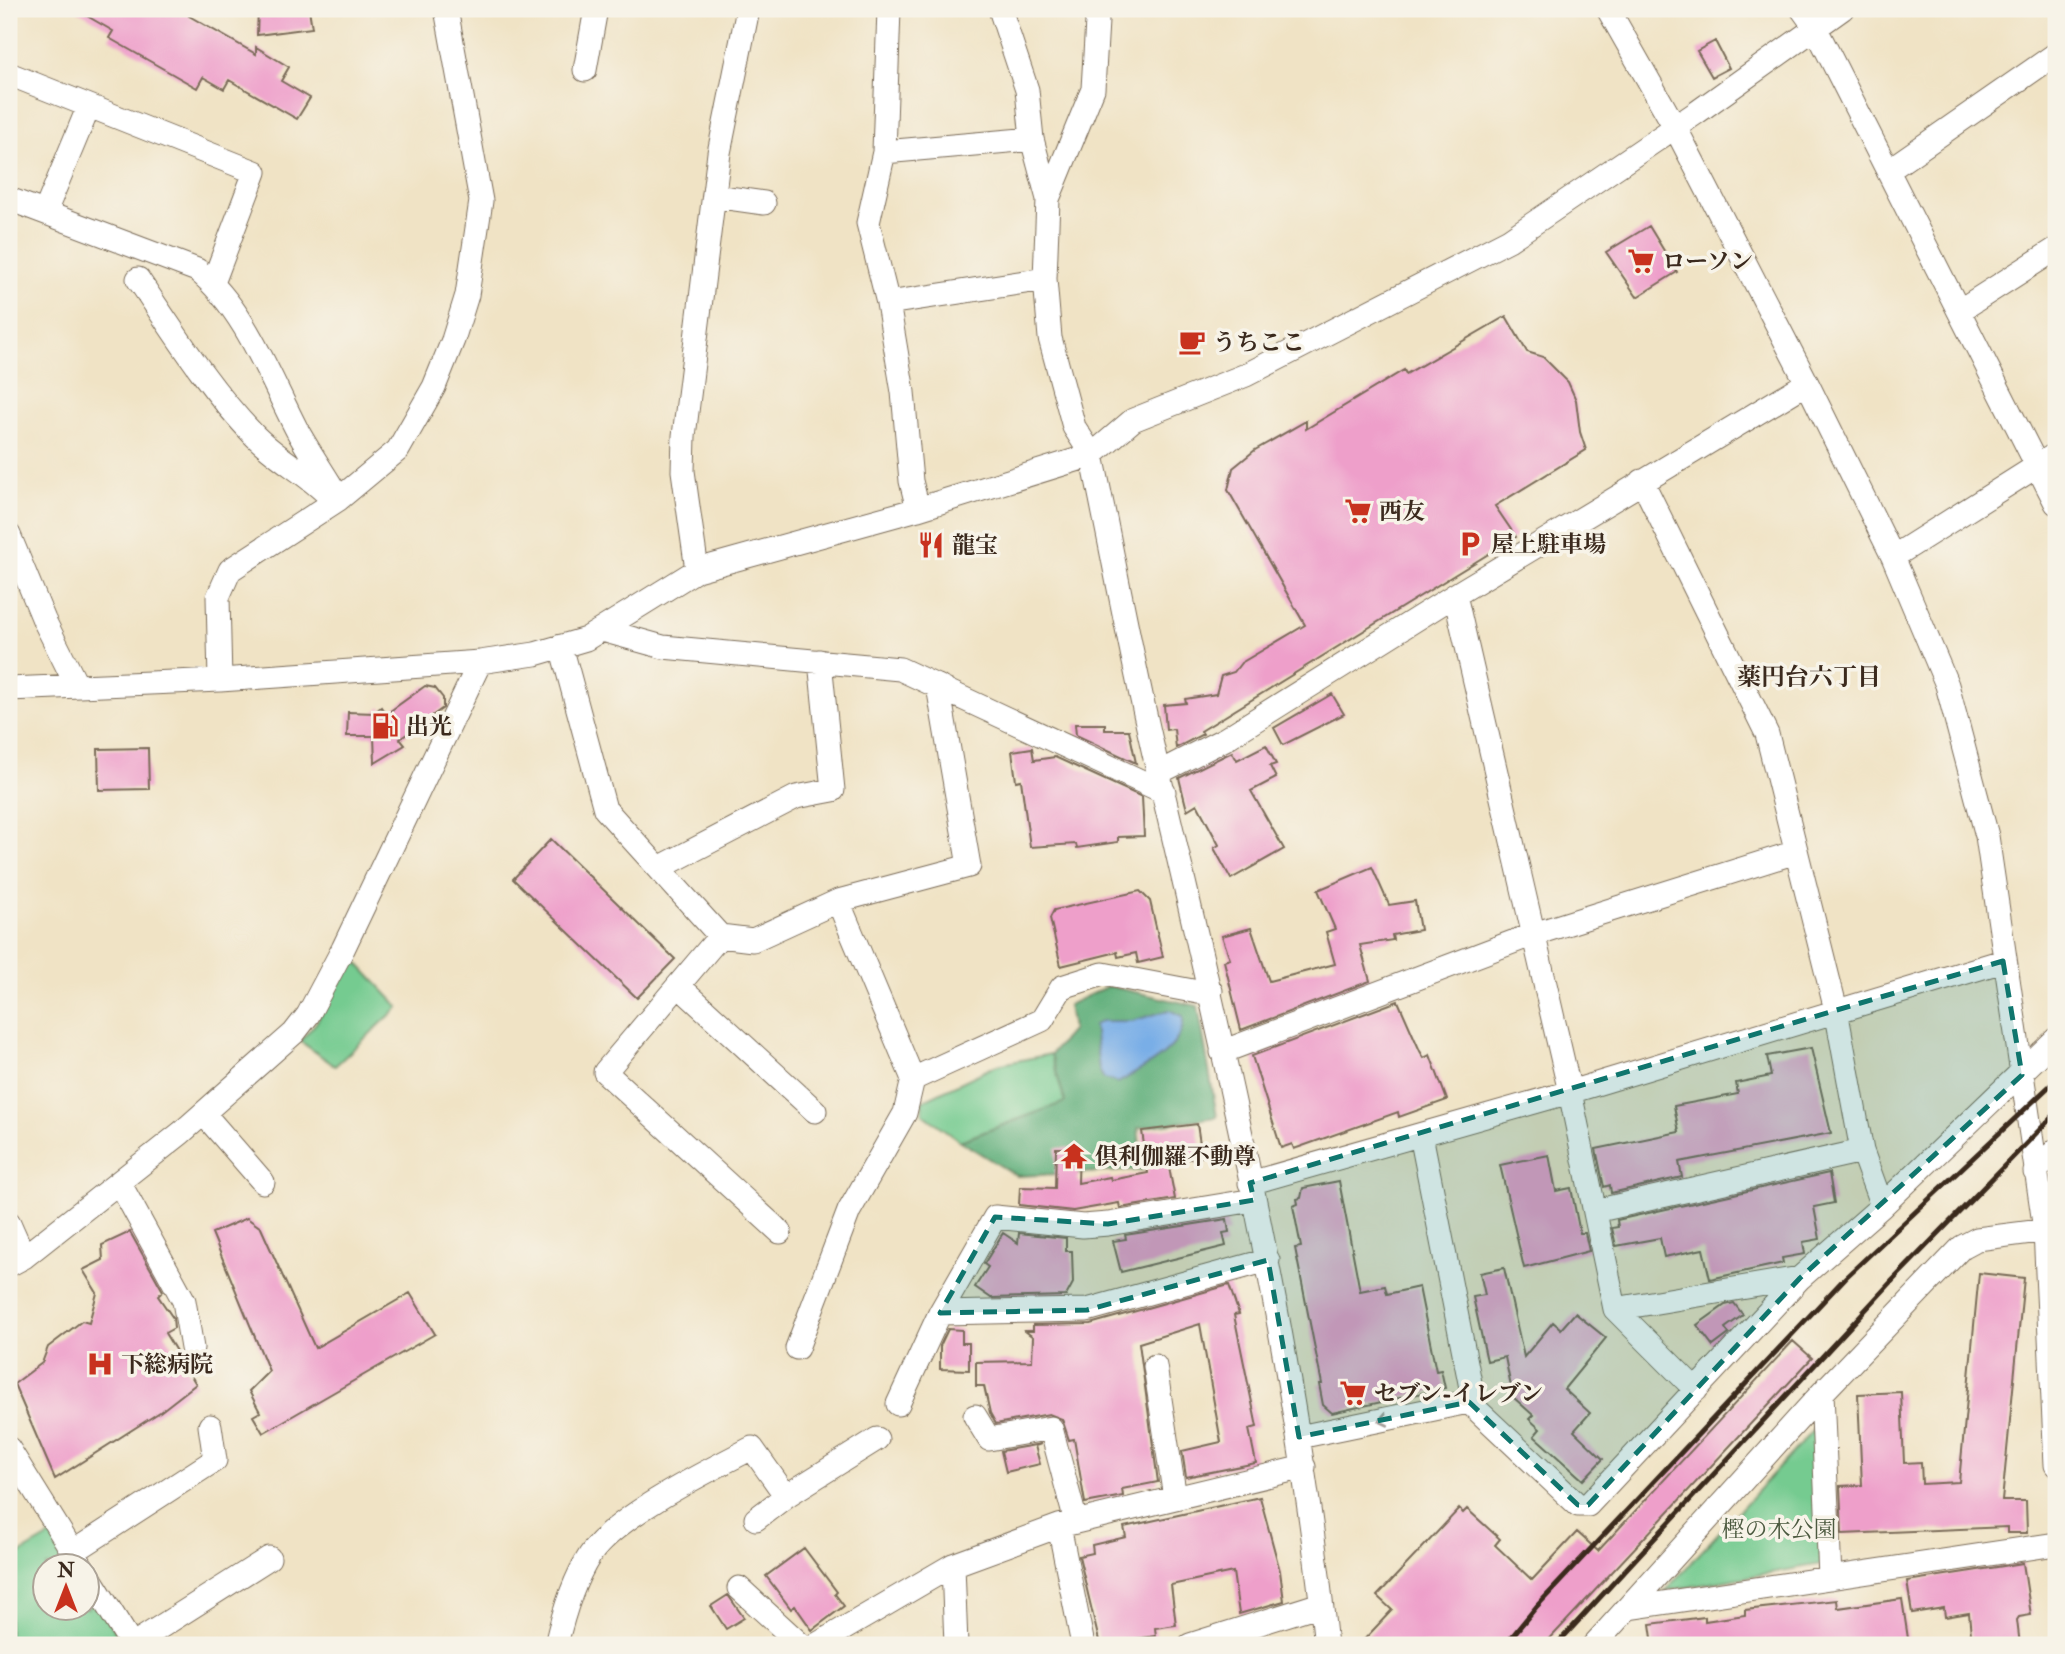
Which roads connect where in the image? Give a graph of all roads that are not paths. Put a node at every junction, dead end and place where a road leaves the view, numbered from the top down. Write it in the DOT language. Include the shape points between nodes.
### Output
graph roads {
  1 [pos="446,9"];
  2 [pos="596,9"];
  3 [pos="748,9"];
  4 [pos="890,9"];
  5 [pos="1000,9"];
  6 [pos="1094,9"];
  7 [pos="1608,9"];
  8 [pos="1842,9"];
  9 [pos="1809,18"];
  10 [pos="2056,54"];
  11 [pos="586,70"];
  12 [pos="9,74"];
  13 [pos="89,106"];
  14 [pos="1675,127"];
  15 [pos="1032,139"];
  16 [pos="884,152"];
  17 [pos="1889,170"];
  18 [pos="714,196"];
  19 [pos="9,199"];
  20 [pos="1048,199"];
  21 [pos="764,203"];
  22 [pos="45,212"];
  23 [pos="2056,249"];
  24 [pos="138,279"];
  25 [pos="1045,279"];
  26 [pos="213,283"];
  27 [pos="888,303"];
  28 [pos="1959,311"];
  29 [pos="1807,383"];
  30 [pos="1092,454"];
  31 [pos="2047,460"];
  32 [pos="1642,481"];
  33 [pos="337,500"];
  34 [pos="2056,503"];
  35 [pos="918,509"];
  36 [pos="9,535"];
  37 [pos="1893,557"];
  38 [pos="697,570"];
  39 [pos="1455,595"];
  40 [pos="602,630"];
  41 [pos="561,646"];
  42 [pos="480,662"];
  43 [pos="820,662"];
  44 [pos="220,680"];
  45 [pos="78,686"];
  46 [pos="938,686"];
  47 [pos="9,689"];
  48 [pos="1161,783"];
  49 [pos="1796,852"];
  50 [pos="659,868"];
  51 [pos="838,901"];
  52 [pos="1534,934"];
  53 [pos="720,936"];
  54 [pos="2003,961"];
  55 [pos="679,986"];
  56 [pos="1211,991"];
  57 [pos="1836,1010"];
  58 [pos="2056,1039"];
  59 [pos="1222,1052"];
  60 [pos="2022,1074"];
  61 [pos="913,1079"];
  62 [pos="1570,1092"];
  63 [pos="814,1111"];
  64 [pos="204,1114"];
  65 [pos="1421,1135"];
  66 [pos="2056,1150"];
  67 [pos="1862,1151"];
  68 [pos="2035,1172"];
  69 [pos="120,1182"];
  70 [pos="262,1182"];
  71 [pos="1252,1191"];
  72 [pos="1882,1206"];
  73 [pos="1595,1211"];
  74 [pos="9,1223"];
  75 [pos="2051,1229"];
  76 [pos="780,1232"];
  77 [pos="1268,1260"];
  78 [pos="16,1261"];
  79 [pos="1800,1278"];
  80 [pos="1615,1309"];
  81 [pos="940,1313"];
  82 [pos="192,1348"];
  83 [pos="797,1348"];
  84 [pos="1155,1366"];
  85 [pos="2055,1375"];
  86 [pos="1696,1390"];
  87 [pos="1822,1393"];
  88 [pos="1473,1401"];
  89 [pos="898,1404"];
  90 [pos="975,1416"];
  91 [pos="210,1426"];
  92 [pos="1299,1437"];
  93 [pos="877,1439"];
  94 [pos="9,1449"];
  95 [pos="2056,1465"];
  96 [pos="1304,1467"];
  97 [pos="786,1496"];
  98 [pos="1175,1498"];
  99 [pos="756,1519"];
  100 [pos="1067,1524"];
  101 [pos="2056,1544"];
  102 [pos="74,1552"];
  103 [pos="88,1552"];
  104 [pos="269,1558"];
  105 [pos="953,1565"];
  106 [pos="1830,1578"];
  107 [pos="739,1588"];
  108 [pos="102,1597"];
  109 [pos="1321,1604"];
  110 [pos="1629,1608"];
  111 [pos="827,1642"];
  112 [pos="556,1645"];
  113 [pos="801,1645"];
  114 [pos="956,1645"];
  115 [pos="1083,1645"];
  116 [pos="1191,1645"];
  117 [pos="1326,1645"];
  118 [pos="1594,1645"];
  1 -- 33 [label="street" via="481,201 467,295 434,387 398,450"];
  2 -- 11 [label="street"];
  3 -- 18 [label="street"];
  4 -- 16 [label="street"];
  5 -- 15 [label="street" via="1027,90"];
  6 -- 20 [label="street" via="1093,89"];
  7 -- 14 [label="street"];
  8 -- 9 [label="street"];
  9 -- 14 [label="street"];
  9 -- 17 [label="street"];
  10 -- 17 [label="street"];
  12 -- 13 [label="street"];
  13 -- 22 [label="street"];
  13 -- 26 [label="street" via="255,172"];
  14 -- 29 [label="street"];
  14 -- 30 [label="street" via="1509,240 1246,374 1133,420"];
  15 -- 16 [label="street"];
  15 -- 20 [label="street"];
  16 -- 27 [label="street" via="868,223"];
  17 -- 28 [label="street"];
  18 -- 21 [label="street"];
  18 -- 38 [label="street" via="684,436 683,471"];
  19 -- 22 [label="street"];
  20 -- 25 [label="street"];
  22 -- 26 [label="street" via="197,270"];
  23 -- 28 [label="street"];
  24 -- 33 [label="street" via="199,370 254,435"];
  25 -- 27 [label="street"];
  25 -- 30 [label="street" via="1050,338 1073,427"];
  26 -- 33 [label="street" via="234,310"];
  27 -- 35 [label="street"];
  28 -- 31 [label="street"];
  29 -- 32 [label="street"];
  29 -- 37 [label="street"];
  30 -- 35 [label="street"];
  30 -- 48 [label="street"];
  31 -- 34 [label="street"];
  31 -- 37 [label="street"];
  32 -- 39 [label="street"];
  32 -- 49 [label="street" via="1767,734"];
  33 -- 44 [label="street" via="230,570 218,597"];
  35 -- 38 [label="street"];
  36 -- 45 [label="street"];
  37 -- 54 [label="street" via="1947,685 1964,744 1987,836"];
  38 -- 40 [label="street"];
  39 -- 48 [label="street"];
  39 -- 52 [label="street"];
  40 -- 41 [label="street"];
  40 -- 43 [label="street" via="663,647"];
  41 -- 42 [label="street"];
  41 -- 50 [label="street" via="605,809"];
  42 -- 44 [label="street"];
  42 -- 64 [label="street" via="307,1015 294,1033"];
  43 -- 46 [label="street" via="900,669"];
  43 -- 50 [label="street" via="833,790 796,797"];
  44 -- 45 [label="street"];
  45 -- 47 [label="street"];
  46 -- 48 [label="street"];
  46 -- 51 [label="street" via="969,866"];
  48 -- 56 [label="street"];
  49 -- 52 [label="street"];
  49 -- 57 [label="street"];
  50 -- 53 [label="street"];
  51 -- 53 [label="street" via="753,940"];
  51 -- 61 [label="street"];
  52 -- 59 [label="street"];
  52 -- 62 [label="street"];
  53 -- 55 [label="street"];
  54 -- 57 [label="street"];
  54 -- 60 [label="street"];
  55 -- 63 [label="street"];
  55 -- 76 [label="street" via="606,1072"];
  56 -- 59 [label="street"];
  56 -- 61 [label="street" via="1104,974 1062,987 1042,1020"];
  57 -- 62 [label="street"];
  57 -- 67 [label="street"];
  58 -- 60 [label="street"];
  59 -- 71 [label="street"];
  60 -- 68 [label="street"];
  60 -- 72 [label="street"];
  61 -- 83 [label="street" via="905,1113 849,1211"];
  62 -- 65 [label="street"];
  62 -- 73 [label="street"];
  64 -- 69 [label="street"];
  64 -- 70 [label="street"];
  65 -- 71 [label="street"];
  65 -- 88 [label="street"];
  66 -- 68 [label="street"];
  67 -- 72 [label="street"];
  67 -- 73 [label="street"];
  68 -- 75 [label="street"];
  69 -- 78 [label="street"];
  69 -- 82 [label="street" via="184,1301"];
  71 -- 77 [label="street"];
  71 -- 81 [label="street" via="1083,1226 995,1217"];
  72 -- 79 [label="street"];
  73 -- 80 [label="street"];
  74 -- 78 [label="street"];
  75 -- 85 [label="street"];
  75 -- 87 [label="street" via="1977,1240 1962,1247"];
  77 -- 81 [label="street" via="1087,1310"];
  77 -- 92 [label="street"];
  79 -- 80 [label="street"];
  79 -- 86 [label="street"];
  80 -- 86 [label="street"];
  81 -- 89 [label="street"];
  84 -- 98 [label="street"];
  85 -- 95 [label="street"];
  86 -- 88 [label="street" via="1588,1505 1578,1505 1475,1408"];
  87 -- 106 [label="street"];
  87 -- 110 [label="street"];
  88 -- 92 [label="street, one-way"];
  90 -- 100 [label="street" via="989,1439 1051,1428"];
  91 -- 103 [label="street" via="215,1460"];
  92 -- 96 [label="street"];
  93 -- 97 [label="street"];
  94 -- 102 [label="street"];
  96 -- 98 [label="street"];
  96 -- 109 [label="street"];
  97 -- 99 [label="street"];
  97 -- 112 [label="street" via="752,1448 629,1520 590,1555 564,1612"];
  98 -- 100 [label="street"];
  100 -- 105 [label="street"];
  100 -- 115 [label="street"];
  101 -- 106 [label="street"];
  104 -- 108 [label="street" via="132,1645"];
  105 -- 111 [label="street"];
  105 -- 114 [label="street"];
  106 -- 110 [label="street"];
  107 -- 113 [label="street"];
  109 -- 116 [label="street"];
  109 -- 117 [label="street"];
  110 -- 118 [label="street"];
}
